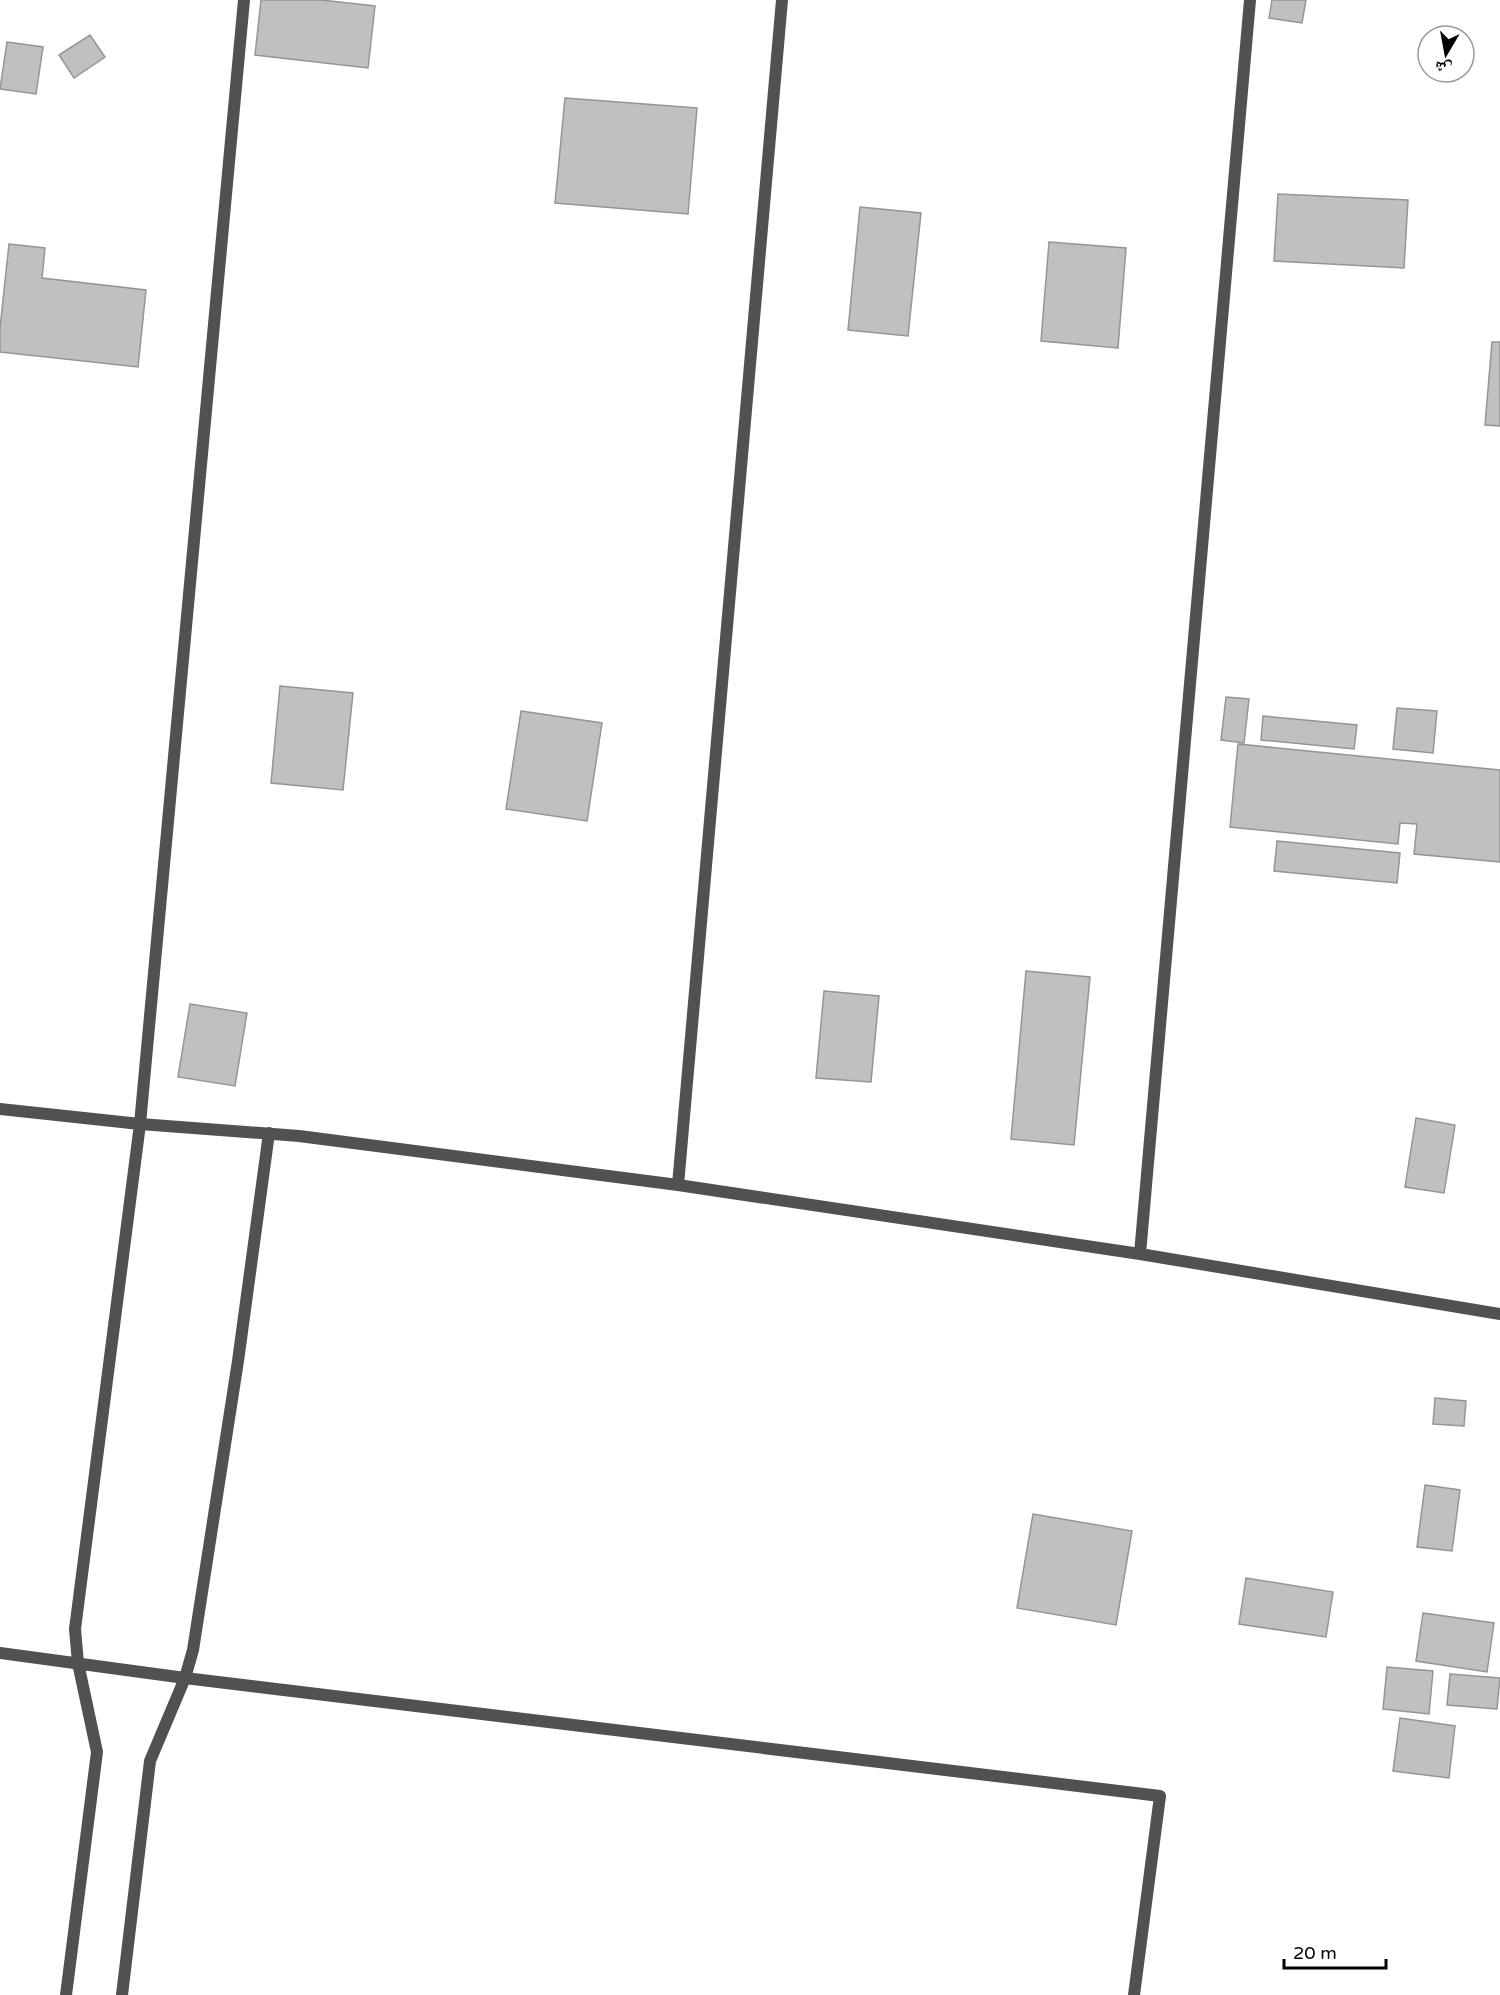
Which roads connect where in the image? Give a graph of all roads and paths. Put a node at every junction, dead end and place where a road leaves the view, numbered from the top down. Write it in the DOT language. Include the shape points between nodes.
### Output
graph roads {
  1 [pos="244,0"];
  2 [pos="782,0"];
  3 [pos="1250,0"];
  4 [pos="0,1109"];
  5 [pos="140,1124"];
  6 [pos="269,1133"];
  7 [pos="678,1185"];
  8 [pos="1140,1254"];
  9 [pos="1500,1314"];
  10 [pos="0,1653"];
  11 [pos="78,1663"];
  12 [pos="185,1678"];
  13 [pos="66,1995"];
  14 [pos="122,1995"];
  15 [pos="1134,1995"];
  1 -- 5 [label="street"];
  2 -- 7 [label="street"];
  3 -- 8 [label="street"];
  4 -- 5 [label="street"];
  5 -- 6 [label="street"];
  5 -- 11 [label="street" via="75,1629"];
  6 -- 7 [label="street"];
  6 -- 12 [label="street" via="236,1372 193,1650"];
  7 -- 8 [label="street"];
  8 -- 9 [label="street"];
  10 -- 11 [label="street"];
  11 -- 12 [label="street"];
  11 -- 13 [label="street" via="97,1752"];
  12 -- 14 [label="street" via="150,1761"];
  12 -- 15 [label="street" via="1160,1796"];
}
